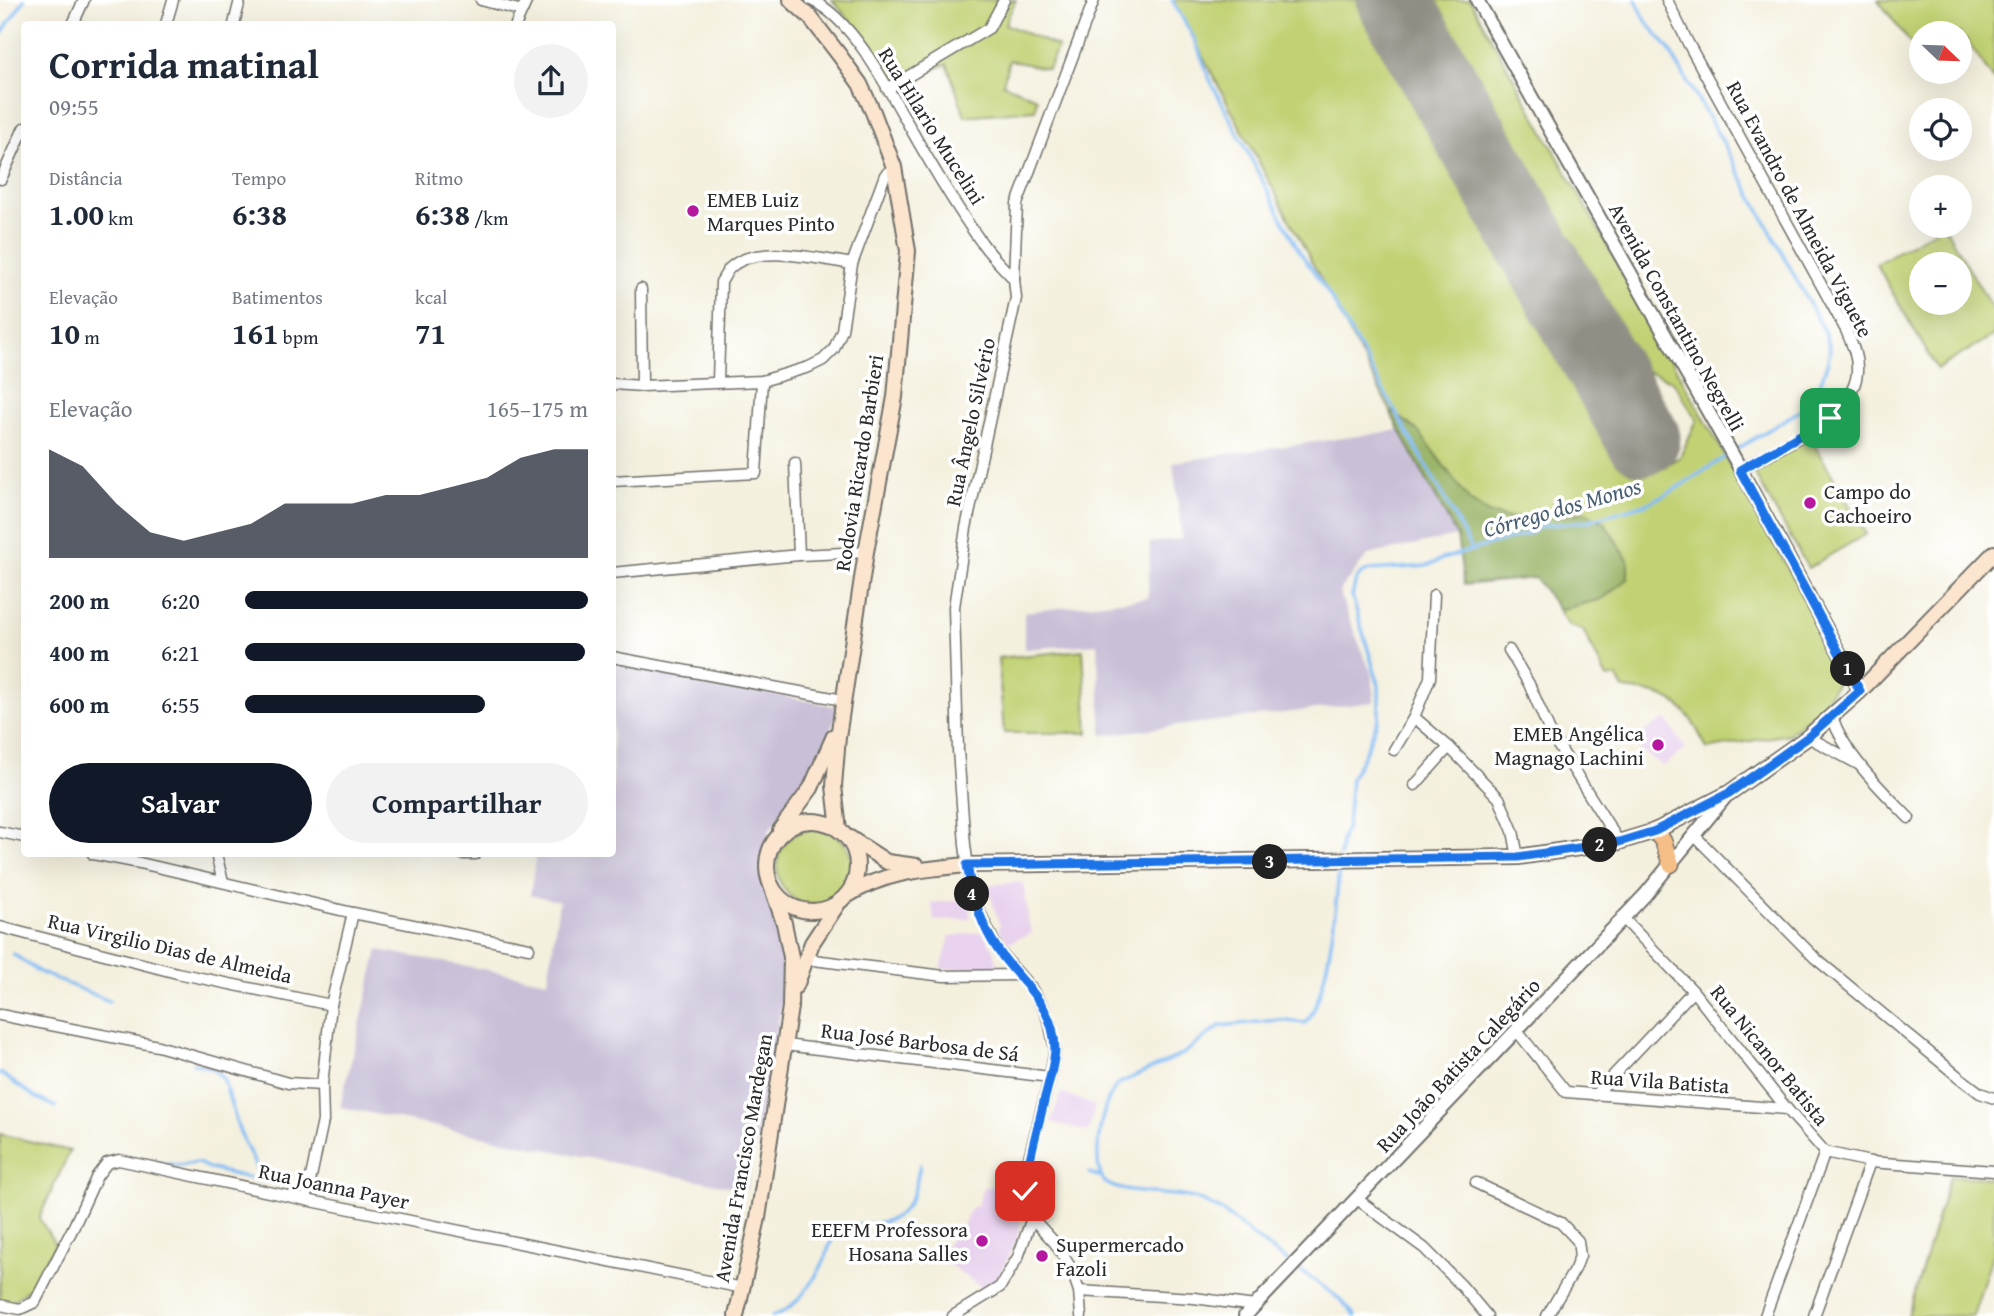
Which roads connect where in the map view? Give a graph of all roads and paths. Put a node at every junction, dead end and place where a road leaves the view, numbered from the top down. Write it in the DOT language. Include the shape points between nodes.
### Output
graph roads {
  1 [pos="84,0"];
  2 [pos="173,0"];
  3 [pos="240,0"];
  4 [pos="481,0"];
  5 [pos="527,0"];
  6 [pos="792,0"];
  7 [pos="811,0"];
  8 [pos="1003,0"];
  9 [pos="1094,0"];
  10 [pos="1478,0"];
  11 [pos="1667,0"];
  12 [pos="522,11"];
  13 [pos="74,21"];
  14 [pos="167,21"];
  15 [pos="235,21"];
  16 [pos="517,21"];
  17 [pos="887,89"];
  18 [pos="21,135"];
  19 [pos="894,167"];
  20 [pos="1,179"];
  21 [pos="852,264"];
  22 [pos="1014,279"];
  23 [pos="641,289"];
  24 [pos="718,381"];
  25 [pos="762,381"];
  26 [pos="616,384"];
  27 [pos="642,386"];
  28 [pos="795,463"];
  29 [pos="1738,466"];
  30 [pos="616,481"];
  31 [pos="866,552"];
  32 [pos="1994,553"];
  33 [pos="799,555"];
  34 [pos="616,573"];
  35 [pos="1434,595"];
  36 [pos="1509,650"];
  37 [pos="616,658"];
  38 [pos="1860,691"];
  39 [pos="842,706"];
  40 [pos="1414,717"];
  41 [pos="1832,717"];
  42 [pos="1808,737"];
  43 [pos="1449,747"];
  44 [pos="1394,750"];
  45 [pos="1860,765"];
  46 [pos="1415,785"];
  47 [pos="1729,793"];
  48 [pos="1681,817"];
  49 [pos="1909,818"];
  50 [pos="1655,831"];
  51 [pos="0,832"];
  52 [pos="842,832"];
  53 [pos="1694,835"];
  54 [pos="21,836"];
  55 [pos="774,842"];
  56 [pos="1619,842"];
  57 [pos="217,857"];
  58 [pos="1518,857"];
  59 [pos="142,858"];
  60 [pos="1671,864"];
  61 [pos="967,865"];
  62 [pos="935,868"];
  63 [pos="223,882"];
  64 [pos="771,885"];
  65 [pos="842,900"];
  66 [pos="353,913"];
  67 [pos="1622,917"];
  68 [pos="0,927"];
  69 [pos="529,948"];
  70 [pos="805,960"];
  71 [pos="1019,975"];
  72 [pos="1693,991"];
  73 [pos="331,1005"];
  74 [pos="790,1007"];
  75 [pos="0,1015"];
  76 [pos="1517,1031"];
  77 [pos="785,1045"];
  78 [pos="1050,1077"];
  79 [pos="323,1085"];
  80 [pos="1595,1095"];
  81 [pos="1994,1098"];
  82 [pos="1787,1110"];
  83 [pos="1825,1152"];
  84 [pos="1870,1162"];
  85 [pos="1994,1171"];
  86 [pos="1476,1183"];
  87 [pos="1357,1199"];
  88 [pos="306,1200"];
  89 [pos="1032,1218"];
  90 [pos="743,1288"];
  91 [pos="1079,1292"];
  92 [pos="0,1305"];
  93 [pos="1255,1306"];
  94 [pos="736,1316"];
  95 [pos="953,1316"];
  96 [pos="1081,1316"];
  97 [pos="1245,1316"];
  98 [pos="1487,1316"];
  99 [pos="1546,1316"];
  100 [pos="1765,1316"];
  101 [pos="1814,1316"];
  1 -- 13 [label="street"];
  2 -- 14 [label="street"];
  3 -- 15 [label="street"];
  4 -- 12 [label="street"];
  5 -- 12 [label="street"];
  6 -- 19 [label="main road, Rodovia Ricardo Barbieri" via="860,84"];
  7 -- 17 [label="street, Rua Hilario Mucelini" via="846,26"];
  8 -- 17 [label="street" via="989,28"];
  9 -- 22 [label="street, Rua Ângelo Silvério" via="1017,204"];
  10 -- 29 [label="street, Avenida Constantino Negrelli"];
  11 -- 29 [label="street, Rua Evandro de Almeida Viguete" via="1856,355 1855,386 1848,401 1830,418"];
  12 -- 16 [label="street"];
  17 -- 22 [label="street, Rua Hilario Mucelini" via="982,244"];
  18 -- 20 [label="street"];
  19 -- 21 [label="street" via="885,175"];
  19 -- 31 [label="main road, Rodovia Ricardo Barbieri" via="908,251 895,397"];
  21 -- 24 [label="street" via="768,254 730,268 721,282"];
  21 -- 25 [label="street" via="842,330 834,349 809,367"];
  22 -- 61 [label="street, Rua Ângelo Silvério" via="1016,298 966,528 954,607"];
  23 -- 27 [label="street"];
  24 -- 25 [label="street"];
  24 -- 27 [label="street"];
  25 -- 30 [label="street" via="756,473"];
  26 -- 27 [label="street"];
  28 -- 33 [label="street"];
  29 -- 38 [label="street, Avenida Constantino Negrelli"];
  31 -- 33 [label="street"];
  31 -- 39 [label="main road, Rodovia Ricardo Barbieri"];
  32 -- 38 [label="main road"];
  33 -- 34 [label="street"];
  35 -- 40 [label="street" via="1430,678"];
  36 -- 56 [label="street" via="1551,734"];
  37 -- 39 [label="street"];
  38 -- 41 [label="main road"];
  39 -- 52 [label="main road" via="834,786"];
  39 -- 55 [label="main road" via="816,778"];
  40 -- 43 [label="street"];
  40 -- 44 [label="street"];
  41 -- 42 [label="main road"];
  41 -- 45 [label="street"];
  42 -- 45 [label="street"];
  42 -- 47 [label="main road"];
  43 -- 46 [label="street"];
  43 -- 58 [label="street" via="1499,798"];
  45 -- 49 [label="street"];
  47 -- 48 [label="main road"];
  47 -- 53 [label="street, Rua João Batista Calegário"];
  48 -- 50 [label="main road"];
  48 -- 53 [label="street"];
  50 -- 56 [label="main road"];
  50 -- 60 [label="main road"];
  51 -- 54 [label="street"];
  52 -- 55 [label="main road" via="808,821 792,826"];
  52 -- 62 [label="main road" via="887,862"];
  52 -- 65 [label="main road" via="854,849 857,866 854,883"];
  53 -- 60 [label="street, Rua João Batista Calegário"];
  53 -- 81 [label="street" via="1815,958 1960,1078"];
  55 -- 64 [label="main road" via="767,868"];
  56 -- 58 [label="main road"];
  57 -- 63 [label="street"];
  58 -- 61 [label="main road"];
  59 -- 63 [label="street"];
  60 -- 67 [label="street, Rua João Batista Calegário"];
  61 -- 62 [label="main road"];
  61 -- 71 [label="street, Rua Ângelo Silvério" via="979,914 998,950"];
  62 -- 65 [label="main road" via="885,877"];
  63 -- 66 [label="street"];
  64 -- 65 [label="main road" via="796,909 822,911"];
  64 -- 74 [label="main road, Avenida Francisco Mardegan" via="791,957"];
  65 -- 70 [label="main road, Avenida Francisco Mardegan"];
  66 -- 69 [label="street"];
  66 -- 73 [label="street"];
  67 -- 72 [label="street, Rua Nicanor Batista"];
  67 -- 76 [label="street, Rua João Batista Calegário"];
  68 -- 73 [label="street, Rua Virgilio Dias de Almeida" via="177,973"];
  70 -- 71 [label="street" via="944,976"];
  70 -- 74 [label="main road, Avenida Francisco Mardegan"];
  71 -- 78 [label="street, Rua Ângelo Silvério" via="1050,1025 1055,1050"];
  72 -- 80 [label="street"];
  72 -- 82 [label="street, Rua Nicanor Batista"];
  73 -- 79 [label="street"];
  74 -- 77 [label="main road, Avenida Francisco Mardegan"];
  75 -- 79 [label="street" via="158,1046 288,1083"];
  76 -- 80 [label="street, Rua Vila Batista" via="1566,1092"];
  76 -- 87 [label="street, Rua João Batista Calegário"];
  77 -- 78 [label="street, Rua José Barbosa de Sá"];
  77 -- 90 [label="main road, Avenida Francisco Mardegan"];
  78 -- 89 [label="street, Rua Ângelo Silvério" via="1028,1161 1025,1191"];
  79 -- 88 [label="street" via="323,1121"];
  80 -- 82 [label="street, Rua Vila Batista"];
  82 -- 83 [label="street, Rua Nicanor Batista"];
  83 -- 84 [label="street"];
  83 -- 100 [label="street, Rua Nicanor Batista"];
  84 -- 85 [label="street"];
  84 -- 101 [label="street"];
  86 -- 99 [label="street" via="1561,1223 1577,1241 1580,1256 1575,1269"];
  87 -- 93 [label="street, Rua João Batista Calegário"];
  87 -- 98 [label="street" via="1424,1248"];
  88 -- 90 [label="street, Rua Joanna Payer"];
  88 -- 92 [label="street, Rua Joanna Payer" via="137,1162 107,1163 96,1176 36,1302 20,1309"];
  89 -- 91 [label="street" via="1066,1260"];
  89 -- 95 [label="street" via="1018,1257 1000,1287"];
  90 -- 94 [label="main road, Avenida Francisco Mardegan"];
  91 -- 93 [label="street"];
  91 -- 96 [label="street"];
  93 -- 97 [label="street, Rua João Batista Calegário"];
}
